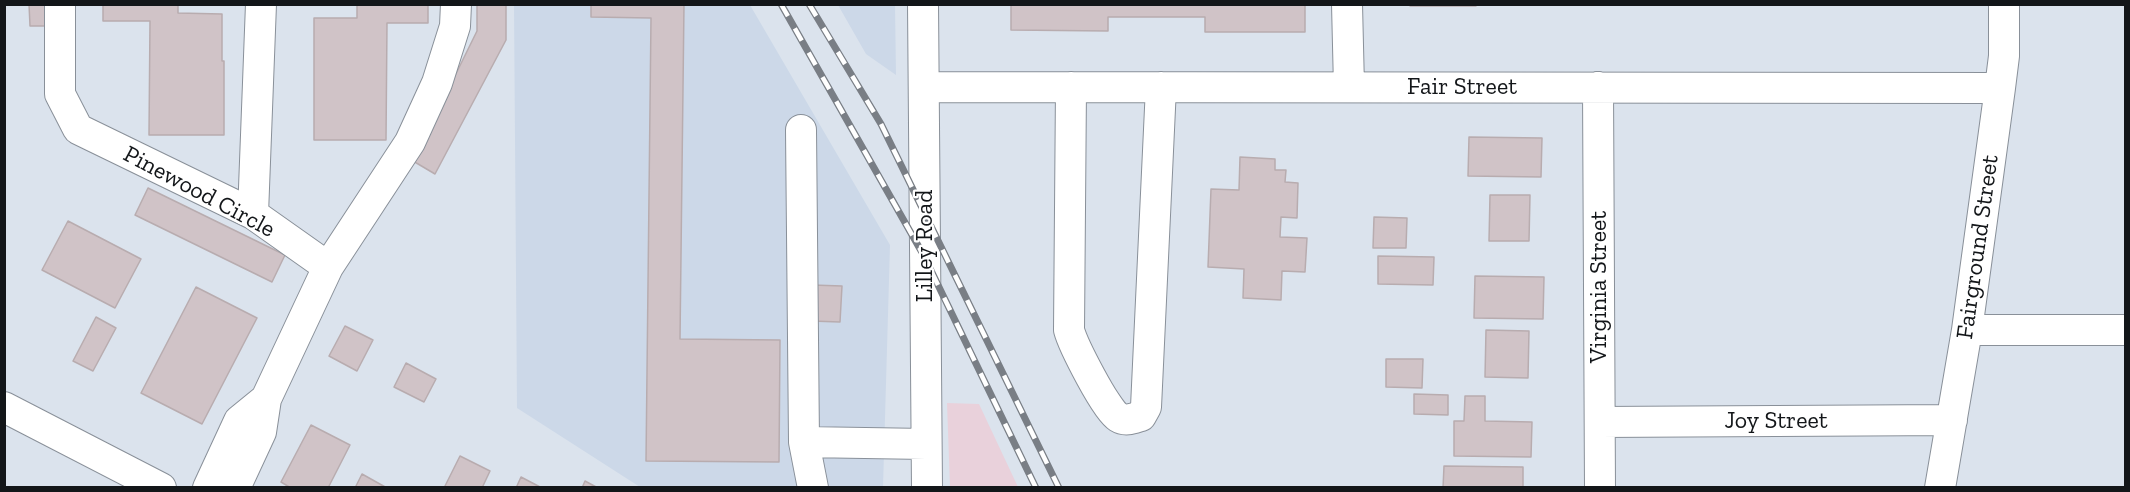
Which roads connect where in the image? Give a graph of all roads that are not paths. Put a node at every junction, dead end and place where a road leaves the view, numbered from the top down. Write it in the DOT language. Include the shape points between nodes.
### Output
graph roads {
  1 [pos="60,4"];
  2 [pos="261,4"];
  3 [pos="456,4"];
  4 [pos="923,4"];
  5 [pos="1347,4"];
  6 [pos="2004,4"];
  7 [pos="924,87"];
  8 [pos="1071,87"];
  9 [pos="1161,87"];
  10 [pos="1349,87"];
  11 [pos="1598,87"];
  12 [pos="2000,88"];
  13 [pos="801,130"];
  14 [pos="253,214"];
  15 [pos="328,267"];
  16 [pos="1966,330"];
  17 [pos="2126,330"];
  18 [pos="266,399"];
  19 [pos="4,407"];
  20 [pos="1952,420"];
  21 [pos="1600,422"];
  22 [pos="804,442"];
  23 [pos="926,444"];
  24 [pos="161,488"];
  25 [pos="208,488"];
  26 [pos="235,488"];
  27 [pos="813,488"];
  28 [pos="927,488"];
  29 [pos="1600,488"];
  30 [pos="1940,488"];
  1 -- 14 [label="street, Pinewood Circle" via="60,94 78,129"];
  2 -- 14 [label="street"];
  3 -- 15 [label="street" via="455,26 437,83 410,142"];
  4 -- 7 [label="street, Lilley Road"];
  5 -- 10 [label="street"];
  6 -- 12 [label="street, Fairground Street"];
  7 -- 8 [label="street, Fair Street"];
  7 -- 23 [label="street, Lilley Road"];
  8 -- 9 [label="street, Fair Street"];
  8 -- 9 [label="street" via="1069,330 1072,343 1106,401 1118,417 1129,420 1141,416 1146,407"];
  9 -- 10 [label="street, Fair Street"];
  10 -- 11 [label="street, Fair Street"];
  11 -- 12 [label="street, Fair Street"];
  11 -- 21 [label="street, Virginia Street"];
  12 -- 16 [label="street, Fairground Street"];
  13 -- 22 [label="street"];
  14 -- 15 [label="street, Pinewood Circle"];
  15 -- 18 [label="street"];
  16 -- 17 [label="street"];
  16 -- 20 [label="street, Fairground Street"];
  18 -- 25 [label="street" via="240,421"];
  18 -- 26 [label="street" via="261,432"];
  19 -- 24 [label="street"];
  20 -- 21 [label="street, Joy Street"];
  20 -- 30 [label="street, Fairground Street"];
  21 -- 29 [label="street, Virginia Street"];
  22 -- 23 [label="street"];
  22 -- 27 [label="street"];
  23 -- 28 [label="street, Lilley Road"];
}
